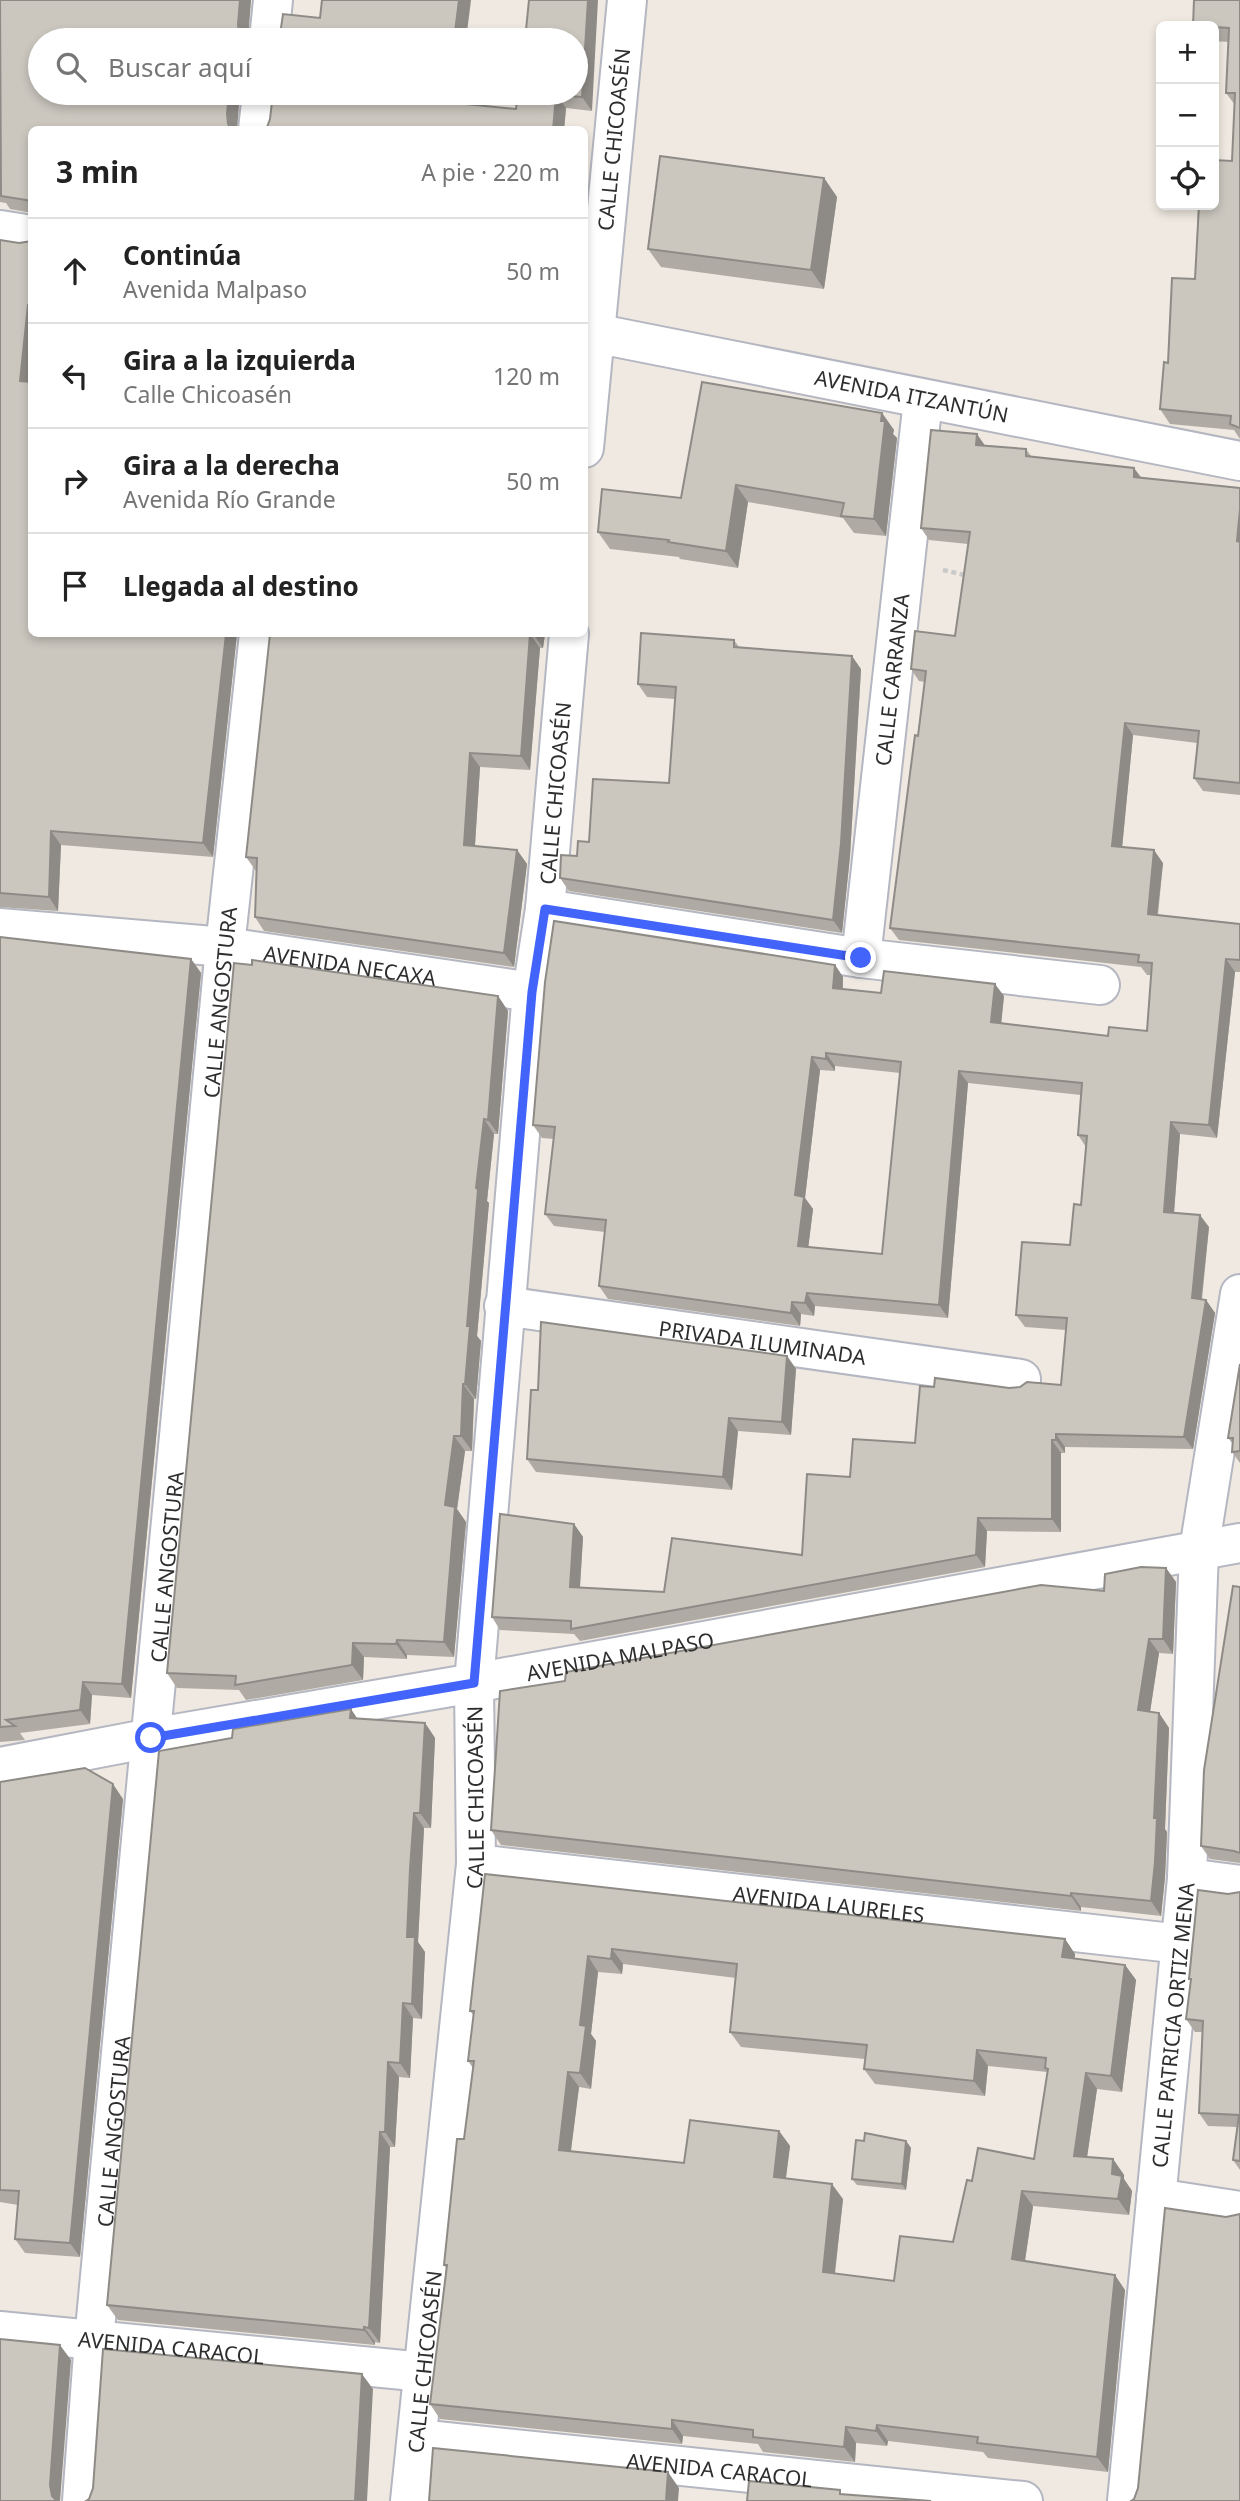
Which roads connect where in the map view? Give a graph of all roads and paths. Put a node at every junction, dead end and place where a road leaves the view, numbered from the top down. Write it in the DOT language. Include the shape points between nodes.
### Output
graph roads {
  1 [pos="273,0"];
  2 [pos="627,0"];
  3 [pos="270,28"];
  4 [pos="261,105"];
  5 [pos="258,126"];
  6 [pos="0,230"];
  7 [pos="28,234"];
  8 [pos="589,332"];
  9 [pos="588,355"];
  10 [pos="923,400"];
  11 [pos="1240,461"];
  12 [pos="905,562"];
  13 [pos="970,576"];
  14 [pos="259,637"];
  15 [pos="569,637"];
  16 [pos="545,909"];
  17 [pos="0,928"];
  18 [pos="225,947"];
  19 [pos="861,958"];
  20 [pos="1100,985"];
  21 [pos="532,992"];
  22 [pos="1240,1294"];
  23 [pos="504,1306"];
  24 [pos="1021,1379"];
  25 [pos="1240,1543"];
  26 [pos="1199,1550"];
  27 [pos="474,1683"];
  28 [pos="151,1738"];
  29 [pos="0,1767"];
  30 [pos="477,1864"];
  31 [pos="1187,1878"];
  32 [pos="1240,1885"];
  33 [pos="1181,1944"];
  34 [pos="1156,2198"];
  35 [pos="1240,2211"];
  36 [pos="0,2331"];
  37 [pos="94,2340"];
  38 [pos="424,2372"];
  39 [pos="417,2439"];
  40 [pos="82,2501"];
  41 [pos="410,2501"];
  42 [pos="1023,2501"];
  43 [pos="1127,2501"];
  1 -- 3 [label="street"];
  2 -- 8 [label="street, CALLE CHICOASÉN"];
  4 -- 5 [label="street"];
  6 -- 7 [label="street"];
  8 -- 9 [label="street, CALLE CHICOASÉN"];
  8 -- 10 [label="street, AVENIDA ITZANTÚN"];
  10 -- 11 [label="street, AVENIDA ITZANTÚN"];
  10 -- 12 [label="street, CALLE CARRANZA"];
  12 -- 13 [label="path"];
  12 -- 19 [label="street, CALLE CARRANZA"];
  14 -- 18 [label="street, CALLE ANGOSTURA"];
  15 -- 16 [label="street, CALLE CHICOASÉN"];
  16 -- 19 [label="street"];
  16 -- 21 [label="street, CALLE CHICOASÉN"];
  17 -- 18 [label="street, AVENIDA NECAXA"];
  18 -- 21 [label="street, AVENIDA NECAXA"];
  18 -- 28 [label="street, CALLE ANGOSTURA"];
  19 -- 20 [label="street"];
  21 -- 23 [label="street, CALLE CHICOASÉN"];
  22 -- 26 [label="street, CALLE PATRICIA ORTIZ MENA"];
  23 -- 24 [label="street, PRIVADA ILUMINADA"];
  23 -- 27 [label="street, CALLE CHICOASÉN"];
  25 -- 26 [label="street, AVENIDA MALPASO"];
  26 -- 27 [label="street, AVENIDA MALPASO"];
  26 -- 31 [label="street, CALLE PATRICIA ORTIZ MENA"];
  27 -- 28 [label="street, AVENIDA MALPASO"];
  27 -- 30 [label="street, CALLE CHICOASÉN"];
  28 -- 29 [label="street, AVENIDA MALPASO"];
  28 -- 37 [label="street, CALLE ANGOSTURA"];
  30 -- 33 [label="street, AVENIDA LAURELES"];
  30 -- 38 [label="street, CALLE CHICOASÉN"];
  31 -- 32 [label="street"];
  31 -- 33 [label="street, CALLE PATRICIA ORTIZ MENA"];
  33 -- 34 [label="street, CALLE PATRICIA ORTIZ MENA"];
  34 -- 35 [label="street"];
  34 -- 43 [label="street, CALLE PATRICIA ORTIZ MENA"];
  36 -- 37 [label="street, AVENIDA CARACOL"];
  37 -- 38 [label="street, AVENIDA CARACOL"];
  37 -- 40 [label="street, CALLE ANGOSTURA"];
  38 -- 39 [label="street, CALLE CHICOASÉN"];
  39 -- 41 [label="street, CALLE CHICOASÉN"];
  39 -- 42 [label="street, AVENIDA CARACOL"];
}
